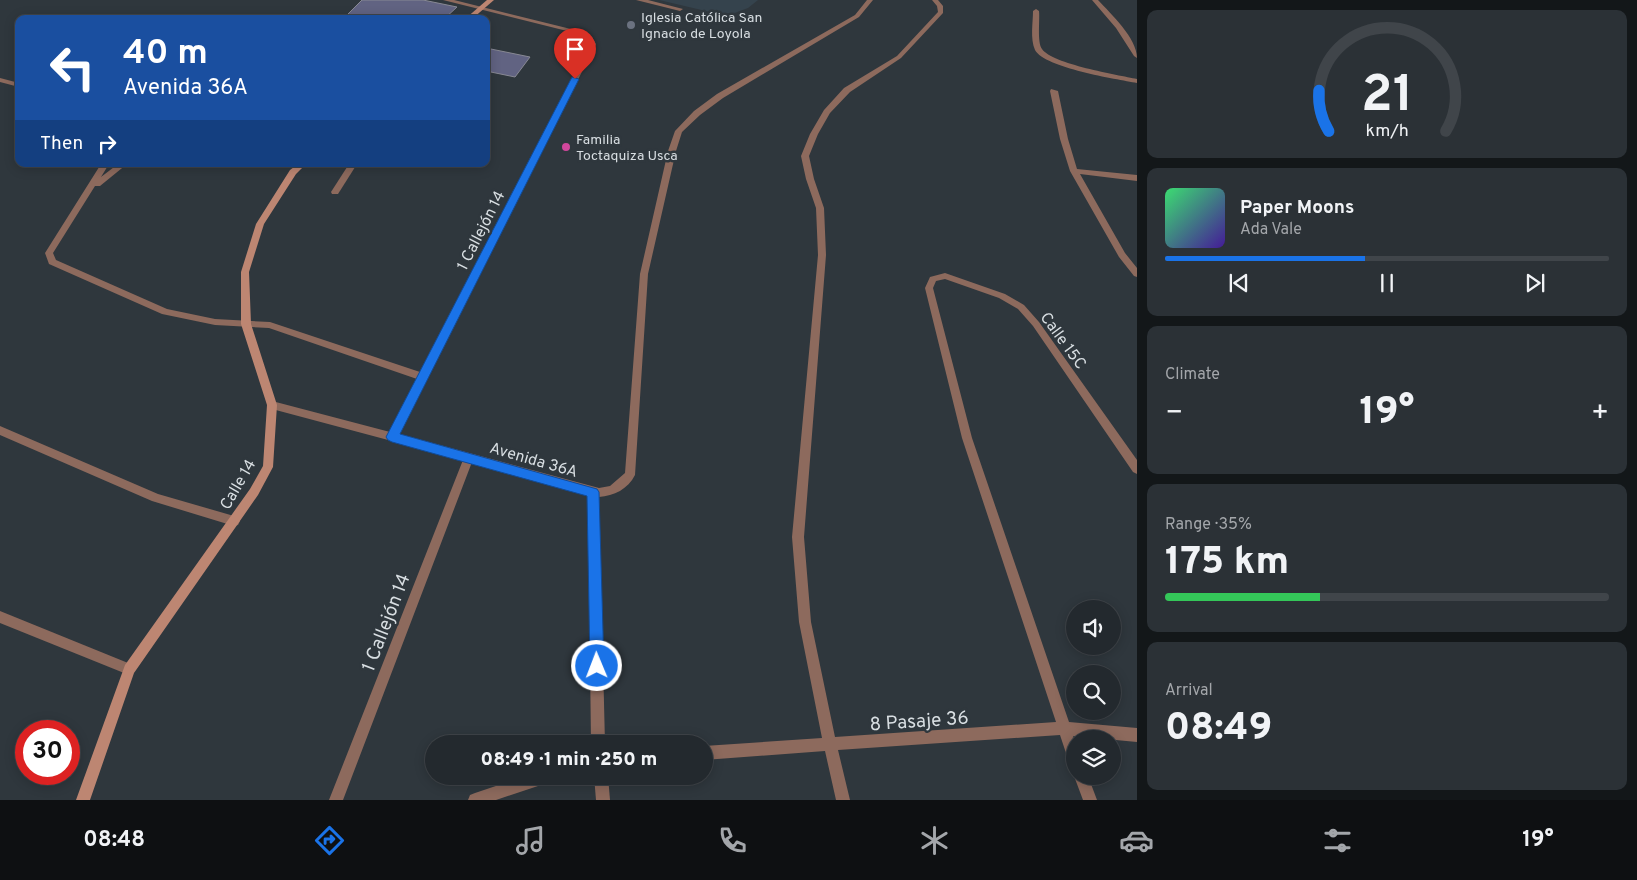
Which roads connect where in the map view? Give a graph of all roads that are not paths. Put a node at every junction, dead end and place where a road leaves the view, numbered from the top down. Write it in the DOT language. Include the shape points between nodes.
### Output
graph roads {
  1 [pos="446,0"];
  2 [pos="491,0"];
  3 [pos="639,0"];
  4 [pos="870,0"];
  5 [pos="935,0"];
  6 [pos="1094,0"];
  7 [pos="481,8"];
  8 [pos="680,9"];
  9 [pos="1036,11"];
  10 [pos="478,15"];
  11 [pos="1137,56"];
  12 [pos="0,80"];
  13 [pos="1137,81"];
  14 [pos="15,84"];
  15 [pos="1054,91"];
  16 [pos="103,167"];
  17 [pos="120,167"];
  18 [pos="299,167"];
  19 [pos="351,167"];
  20 [pos="1074,171"];
  21 [pos="1137,178"];
  22 [pos="91,189"];
  23 [pos="335,192"];
  24 [pos="1137,274"];
  25 [pos="246,324"];
  26 [pos="423,377"];
  27 [pos="272,405"];
  28 [pos="0,430"];
  29 [pos="392,437"];
  30 [pos="469,457"];
  31 [pos="1137,468"];
  32 [pos="593,492"];
  33 [pos="234,521"];
  34 [pos="0,617"];
  35 [pos="129,669"];
  36 [pos="1063,728"];
  37 [pos="598,735"];
  38 [pos="1137,735"];
  39 [pos="1066,736"];
  40 [pos="830,745"];
  41 [pos="713,752"];
  42 [pos="520,785"];
  43 [pos="602,785"];
  44 [pos="1084,785"];
  45 [pos="83,800"];
  46 [pos="336,800"];
  47 [pos="475,800"];
  48 [pos="603,800"];
  49 [pos="843,800"];
  50 [pos="1090,800"];
  1 -- 7 [label="street"];
  2 -- 7 [label="street"];
  3 -- 8 [label="street"];
  4 -- 32 [label="street, Avenida 36A" via="857,16 720,96 679,131 644,274 630,474 614,490 604,494"];
  5 -- 40 [label="street" via="941,12 899,56 848,90 827,112 805,156 820,208 822,254 798,537 805,622"];
  6 -- 11 [label="street" via="1119,27"];
  7 -- 10 [label="street"];
  7 -- 26 [label="street, 1 Callejón 14" via="581,33 593,44"];
  9 -- 13 [label="street" via="1038,46 1045,56"];
  12 -- 14 [label="street"];
  15 -- 20 [label="street"];
  16 -- 22 [label="street"];
  17 -- 22 [label="street"];
  18 -- 25 [label="street, Calle 14" via="260,224 245,272"];
  19 -- 23 [label="street"];
  20 -- 21 [label="street"];
  20 -- 24 [label="street" via="1122,255"];
  22 -- 25 [label="street" via="49,253 52,262 165,312 215,322"];
  25 -- 26 [label="street" via="270,325"];
  25 -- 27 [label="street, Calle 14"];
  26 -- 29 [label="street, 1 Callejón 14"];
  27 -- 29 [label="street, Avenida 36A"];
  27 -- 33 [label="street, Calle 14" via="268,467"];
  28 -- 33 [label="street" via="156,498"];
  29 -- 30 [label="street, Avenida 36A"];
  30 -- 32 [label="street, Avenida 36A"];
  30 -- 46 [label="street, 1 Callejón 14"];
  31 -- 36 [label="street, Calle 15C" via="1021,307 1002,296 945,276 933,279 929,288 967,438"];
  32 -- 37 [label="street"];
  33 -- 35 [label="street, Calle 14"];
  34 -- 35 [label="street"];
  35 -- 45 [label="street, Calle 14"];
  36 -- 38 [label="street, 8 Pasaje 36"];
  36 -- 39 [label="street"];
  36 -- 40 [label="street, 8 Pasaje 36"];
  40 -- 41 [label="street, 8 Pasaje 36"];
  40 -- 49 [label="street"];
  42 -- 47 [label="street"];
  43 -- 48 [label="street"];
  44 -- 50 [label="street"];
}
